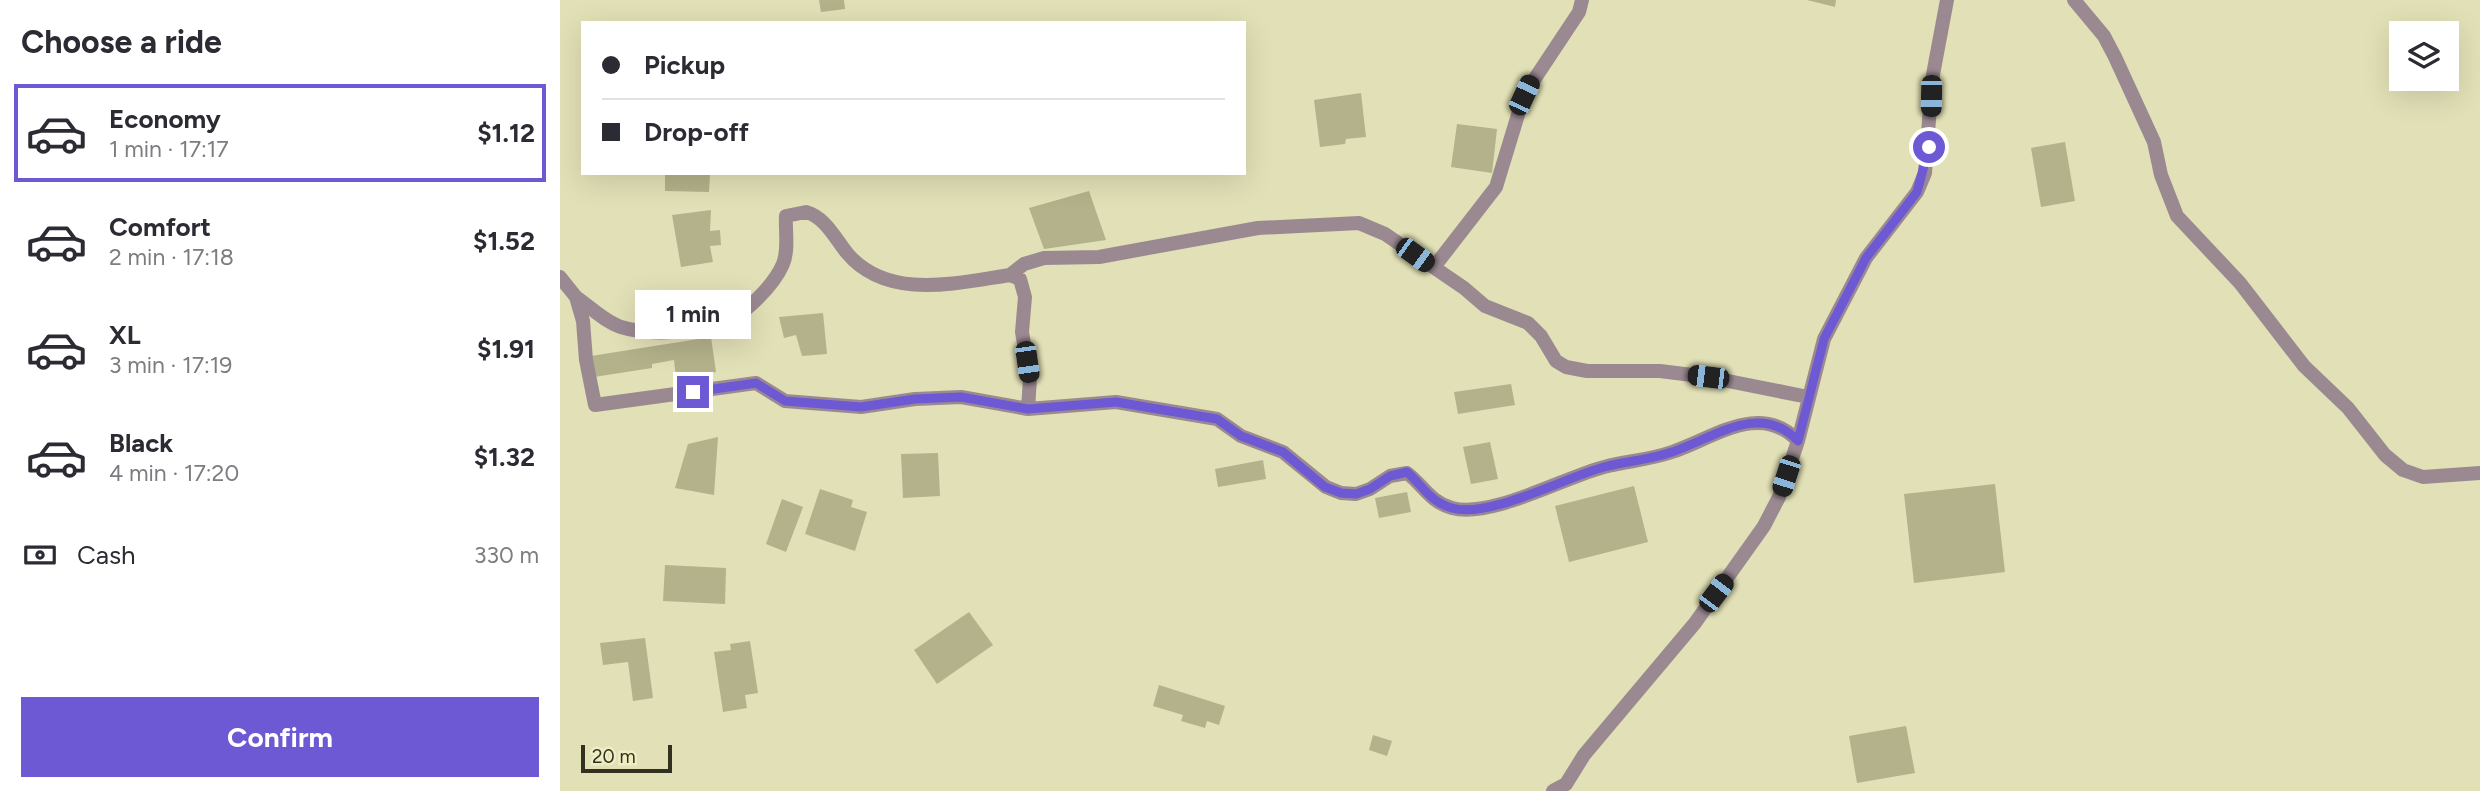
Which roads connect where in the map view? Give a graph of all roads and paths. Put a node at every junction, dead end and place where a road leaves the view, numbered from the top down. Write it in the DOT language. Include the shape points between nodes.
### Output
graph roads {
  1 [pos="1582,0"];
  2 [pos="1947,0"];
  3 [pos="2074,0"];
  4 [pos="1434,267"];
  5 [pos="1010,275"];
  6 [pos="560,277"];
  7 [pos="576,297"];
  8 [pos="1808,397"];
  9 [pos="1028,409"];
  10 [pos="1798,441"];
  11 [pos="2480,473"];
  12 [pos="1553,791"];
  1 -- 4 [label="street" via="1524,95 1496,187"];
  2 -- 8 [label="street" via="1935,57 1924,173 1917,192 1852,281 1824,339"];
  3 -- 11 [label="street" via="2115,57 2154,142 2177,216 2240,283 2304,366 2403,470 2423,477"];
  4 -- 5 [label="street" via="1385,234 1345,222 1249,229 1099,257 1044,258 1024,264"];
  4 -- 8 [label="street" via="1485,306 1536,329 1556,361 1566,367 1660,371"];
  5 -- 7 [label="street" via="917,286 887,281 855,260 818,218 797,212 786,218 785,257 777,274 723,323 690,330 638,331 614,324"];
  5 -- 9 [label="street" via="1020,279 1024,289"];
  6 -- 7 [label="street"];
  7 -- 9 [label="street" via="595,405 756,383 785,401 861,407 961,397"];
  8 -- 10 [label="street"];
  9 -- 10 [label="street" via="1116,402 1199,414 1283,452 1325,487 1356,494 1407,472 1438,503 1462,510 1514,499 1604,467 1656,458 1739,426 1772,423"];
  10 -- 12 [label="street" via="1779,497 1742,558 1695,623 1584,755 1566,785"];
}
